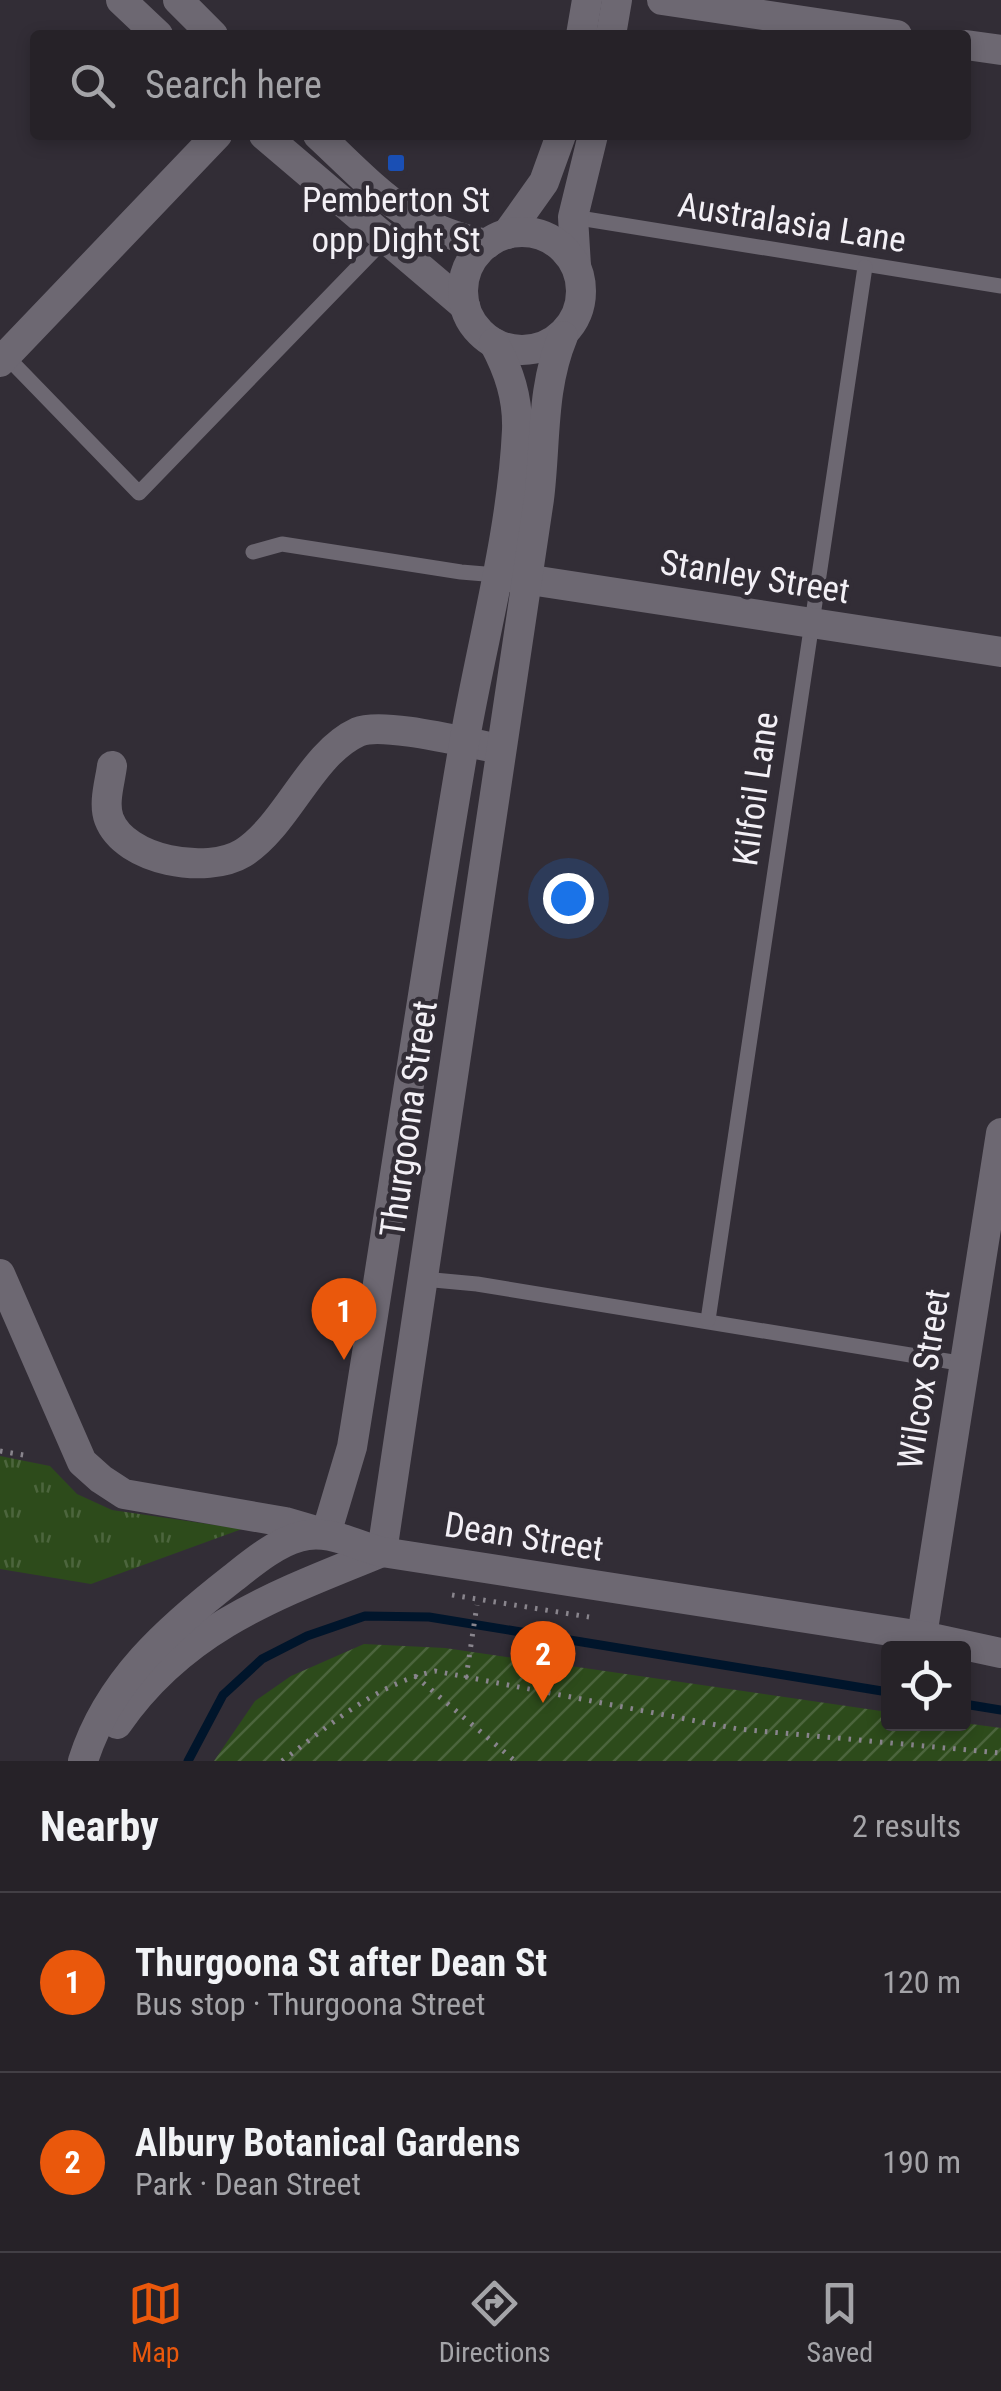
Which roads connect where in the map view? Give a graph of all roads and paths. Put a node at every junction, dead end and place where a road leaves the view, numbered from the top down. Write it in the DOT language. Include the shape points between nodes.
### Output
graph roads {
  1 [pos="121,0"];
  2 [pos="178,0"];
  3 [pos="587,0"];
  4 [pos="617,0"];
  5 [pos="662,0"];
  6 [pos="153,30"];
  7 [pos="208,30"];
  8 [pos="583,30"];
  9 [pos="612,30"];
  10 [pos="863,30"];
  11 [pos="971,46"];
  12 [pos="1001,50"];
  13 [pos="212,140"];
  14 [pos="270,140"];
  15 [pos="324,140"];
  16 [pos="559,140"];
  17 [pos="592,140"];
  18 [pos="573,217"];
  19 [pos="385,239"];
  20 [pos="497,239"];
  21 [pos="576,266"];
  22 [pos="865,266"];
  23 [pos="1001,286"];
  24 [pos="465,306"];
  25 [pos="563,336"];
  26 [pos="494,343"];
  27 [pos="3,359"];
  28 [pos="253,552"];
  29 [pos="512,577"];
  30 [pos="811,624"];
  31 [pos="1001,652"];
  32 [pos="464,742"];
  33 [pos="501,749"];
  34 [pos="112,766"];
  35 [pos="1001,1133"];
  36 [pos="380,1272"];
  37 [pos="0,1274"];
  38 [pos="423,1279"];
  39 [pos="708,1320"];
  40 [pos="965,1364"];
  41 [pos="0,1451"];
  42 [pos="29,1456"];
  43 [pos="326,1534"];
  44 [pos="382,1552"];
  45 [pos="442,1594"];
  46 [pos="477,1605"];
  47 [pos="595,1618"];
  48 [pos="922,1636"];
  49 [pos="1001,1650"];
  50 [pos="415,1676"];
  51 [pos="466,1678"];
  52 [pos="1001,1754"];
  53 [pos="83,1761"];
  54 [pos="94,1761"];
  55 [pos="282,1761"];
  56 [pos="516,1761"];
  1 -- 6 [label="main road"];
  2 -- 7 [label="main road"];
  3 -- 8 [label="main road"];
  4 -- 9 [label="main road"];
  5 -- 10 [label="main road"];
  11 -- 12 [label="main road"];
  13 -- 27 [label="main road"];
  14 -- 19 [label="main road"];
  15 -- 20 [label="main road" via="412,218 464,240"];
  16 -- 20 [label="main road" via="544,182"];
  17 -- 18 [label="main road"];
  18 -- 21 [label="main road"];
  18 -- 22 [label="lane, Australasia Lane"];
  19 -- 24 [label="main road"];
  19 -- 27 [label="lane" via="139,493"];
  20 -- 21 [label="main road" via="523,232 553,241"];
  20 -- 24 [label="main road" via="474,256 466,272"];
  21 -- 25 [label="main road" via="581,300"];
  22 -- 23 [label="lane, Australasia Lane"];
  22 -- 30 [label="lane, Kilfoil Lane"];
  24 -- 26 [label="main road"];
  25 -- 26 [label="main road" via="532,350"];
  25 -- 29 [label="main road, Thurgoona Street" via="546,390 542,473"];
  26 -- 29 [label="main road, Thurgoona Street" via="516,402"];
  28 -- 29 [label="lane" via="282,544"];
  29 -- 30 [label="main road, Stanley Street"];
  29 -- 32 [label="main road, Thurgoona Street"];
  29 -- 33 [label="main road, Thurgoona Street"];
  30 -- 31 [label="main road, Stanley Street"];
  30 -- 39 [label="lane, Kilfoil Lane"];
  32 -- 33 [label="main road"];
  32 -- 34 [label="main road" via="380,729 356,733 258,840 224,861 152,856 123,842 106,808"];
  32 -- 36 [label="main road, Thurgoona Street"];
  33 -- 38 [label="main road, Thurgoona Street"];
  35 -- 40 [label="main road, Wilcox Street"];
  36 -- 38 [label="main road"];
  36 -- 43 [label="main road, Thurgoona Street" via="352,1447"];
  37 -- 43 [label="main road, Dean Street" via="82,1462 101,1479 124,1494"];
  38 -- 39 [label="lane"];
  38 -- 44 [label="main road, Thurgoona Street"];
  39 -- 40 [label="lane"];
  40 -- 48 [label="main road, Wilcox Street"];
  41 -- 42 [label="path"];
  43 -- 44 [label="main road, Dean Street"];
  43 -- 53 [label="main road" via="299,1536 272,1551 179,1622 121,1683"];
  44 -- 48 [label="main road, Dean Street"];
  44 -- 54 [label="main road" via="237,1614 190,1645 138,1695"];
  45 -- 47 [label="path"];
  46 -- 51 [label="path"];
  48 -- 49 [label="main road, Dean Street"];
  50 -- 51 [label="path" via="435,1671"];
  50 -- 55 [label="path" via="366,1698"];
  50 -- 56 [label="path"];
  51 -- 52 [label="path" via="738,1729"];
}
